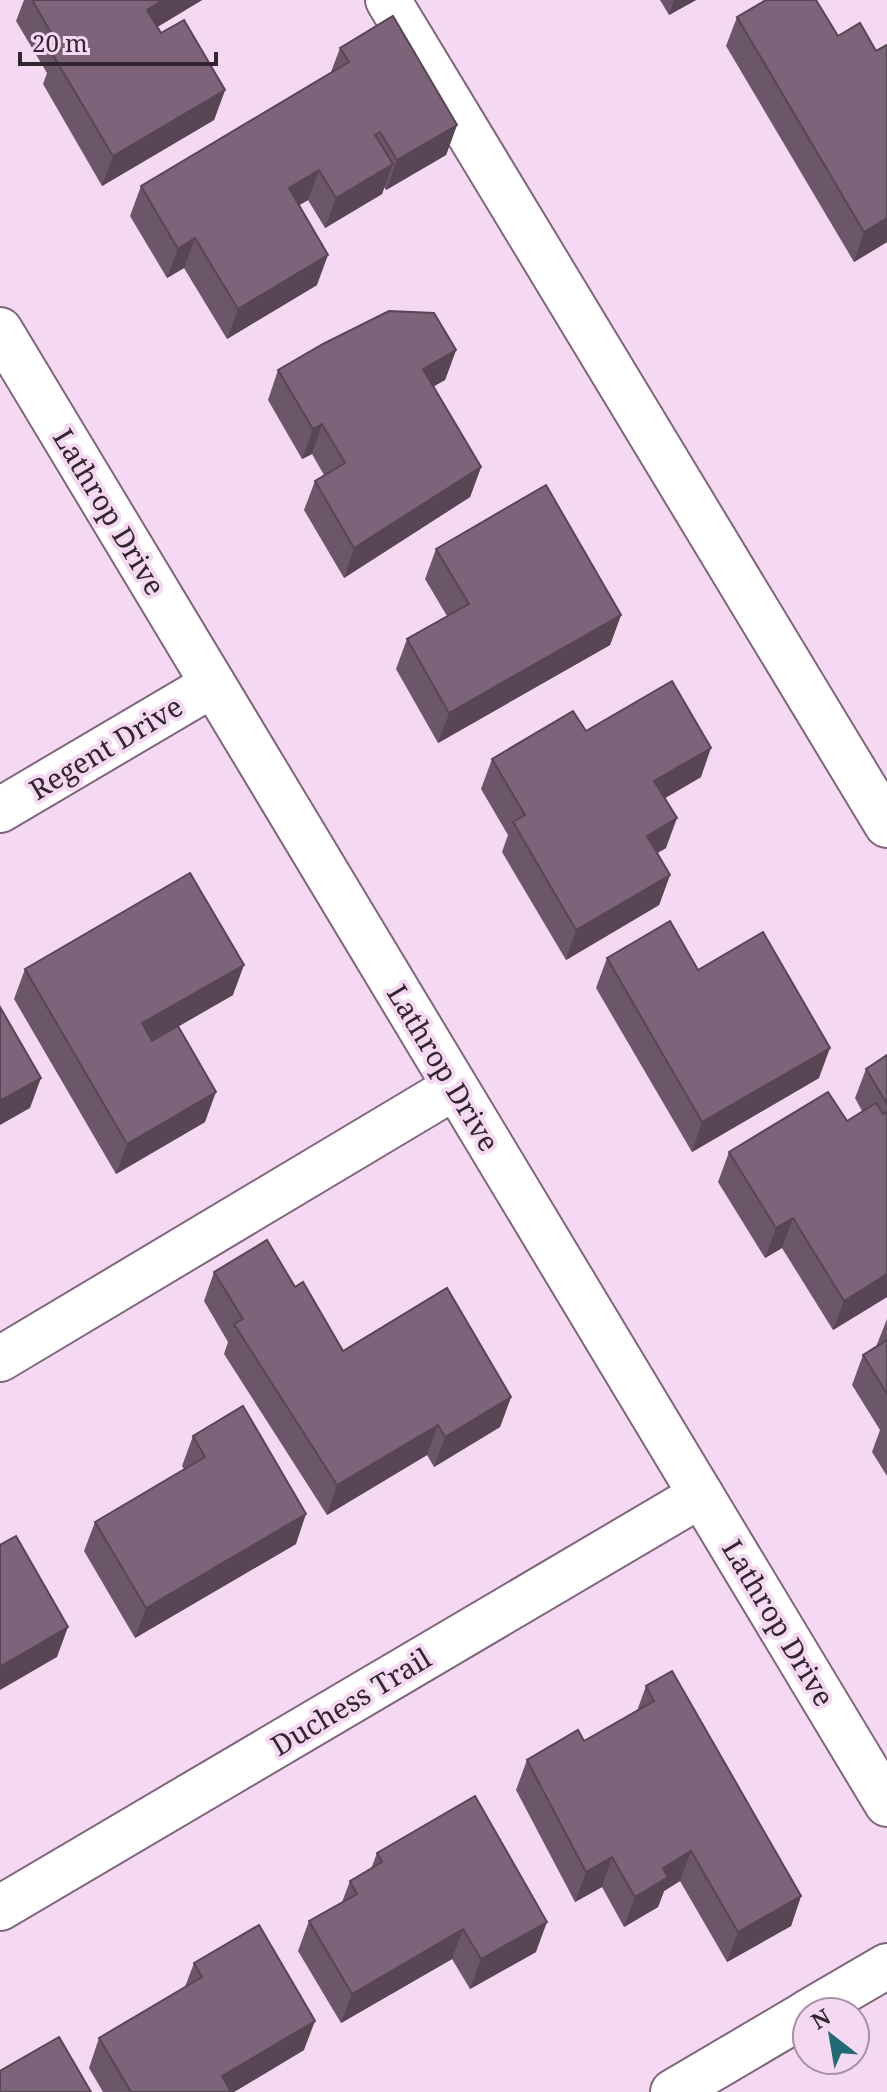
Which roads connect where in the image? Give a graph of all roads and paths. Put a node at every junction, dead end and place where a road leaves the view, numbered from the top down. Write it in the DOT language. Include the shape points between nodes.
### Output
graph roads {
  1 [pos="388,0"];
  2 [pos="0,330"];
  3 [pos="212,685"];
  4 [pos="0,810"];
  5 [pos="887,825"];
  6 [pos="455,1087"];
  7 [pos="0,1359"];
  8 [pos="701,1495"];
  9 [pos="887,1804"];
  10 [pos="0,1908"];
  11 [pos="887,1966"];
  12 [pos="835,1996"];
  13 [pos="791,2022"];
  14 [pos="673,2092"];
  1 -- 5 [label="street"];
  2 -- 3 [label="street, Lathrop Drive"];
  3 -- 4 [label="street, Regent Drive"];
  3 -- 6 [label="street, Lathrop Drive"];
  6 -- 7 [label="street"];
  6 -- 8 [label="street, Lathrop Drive"];
  8 -- 9 [label="street, Lathrop Drive"];
  8 -- 10 [label="street, Duchess Trail"];
  11 -- 12 [label="street"];
  13 -- 14 [label="street"];
}
